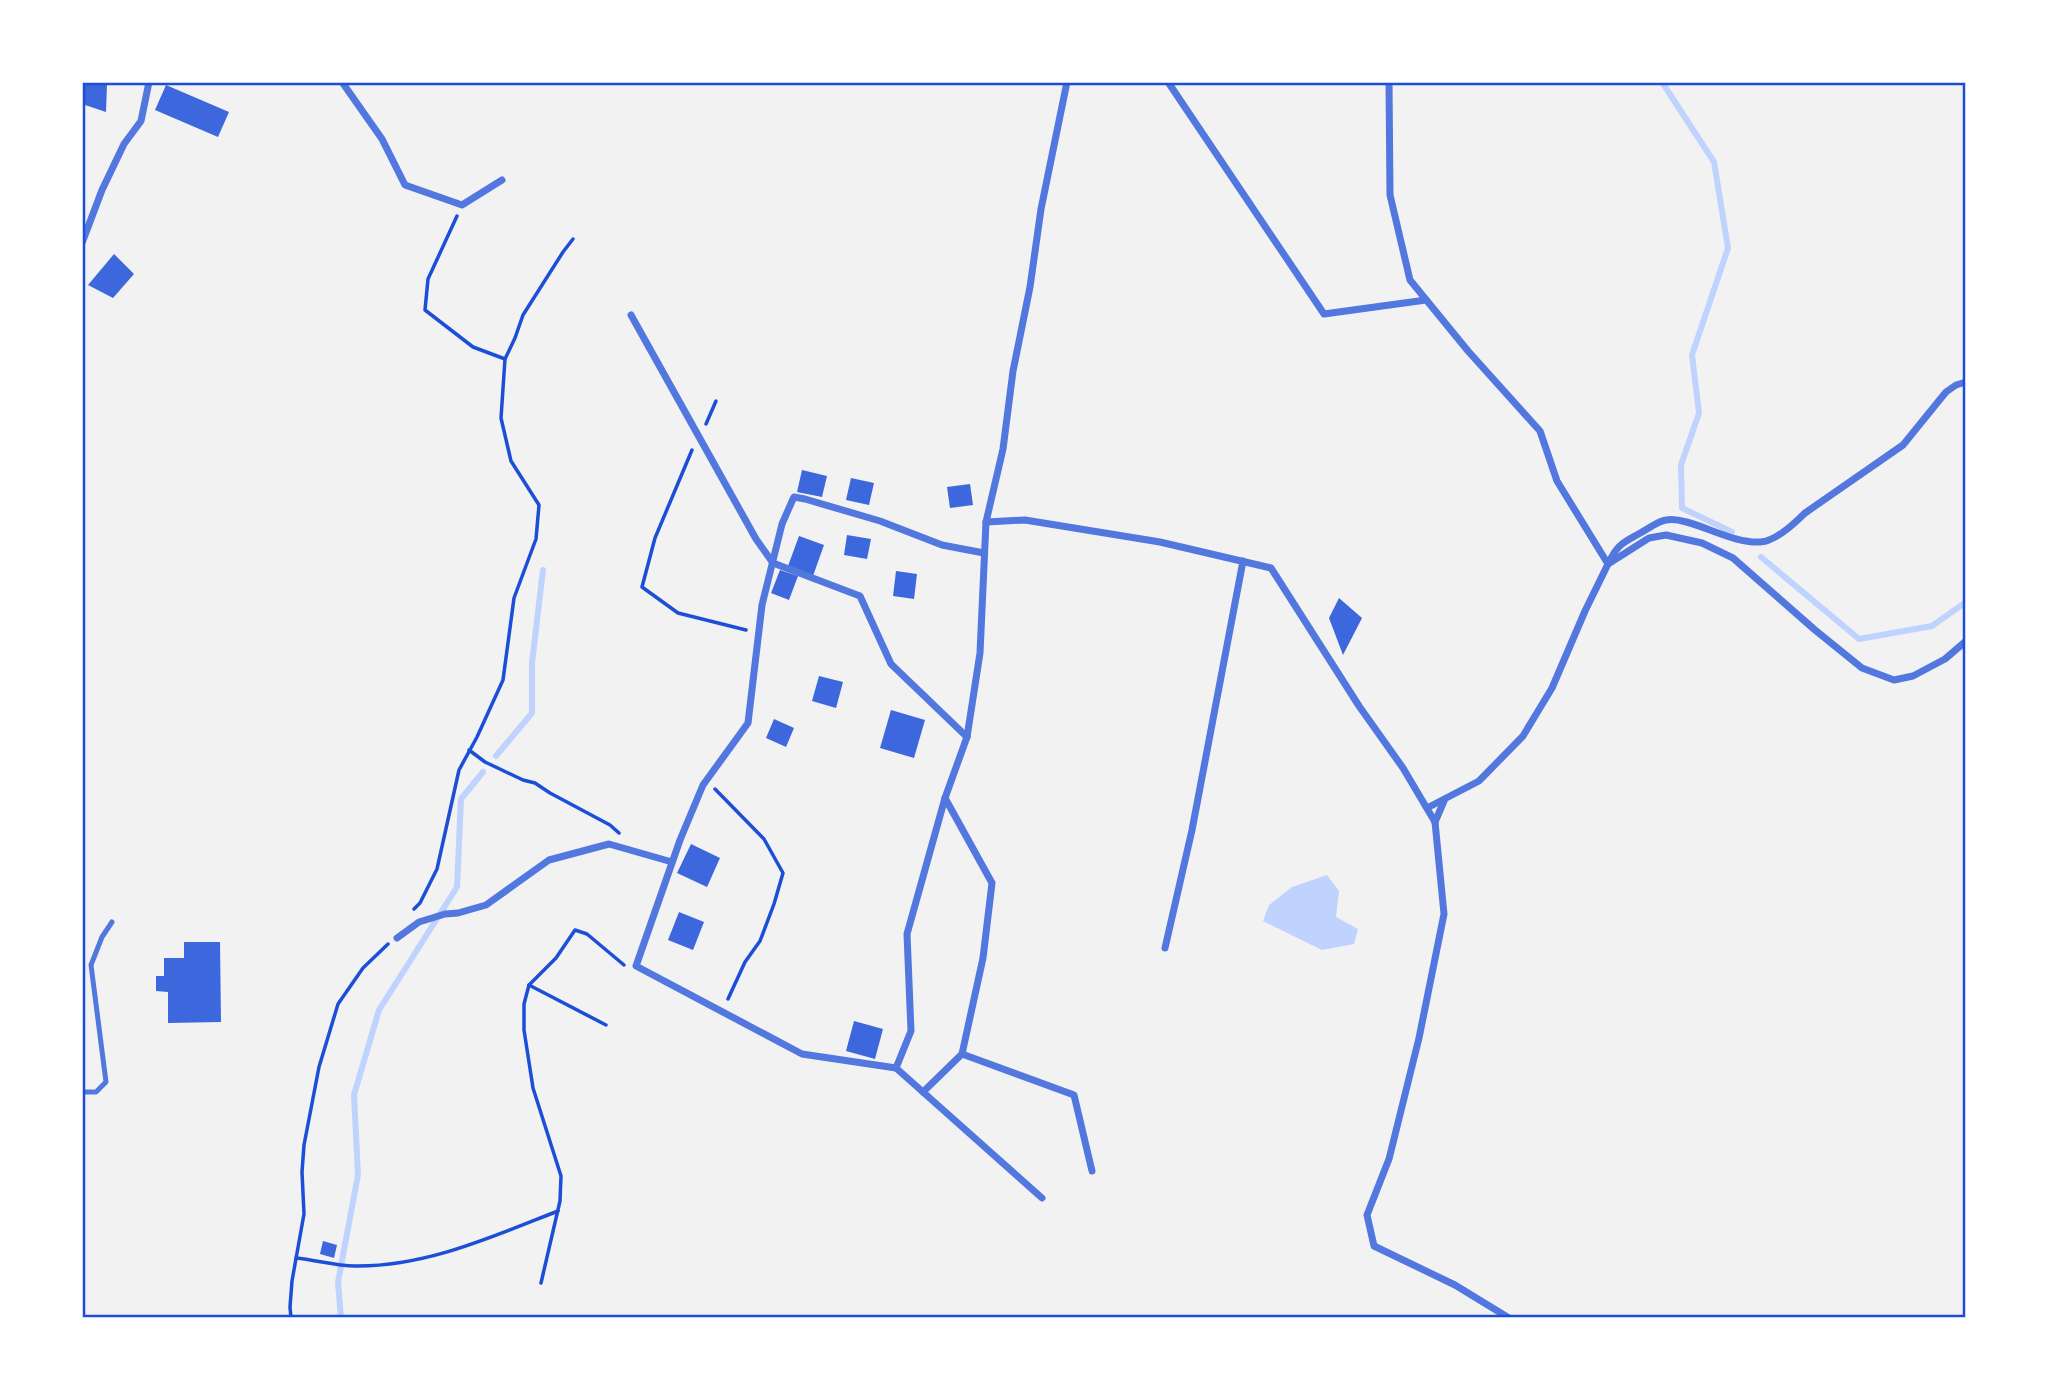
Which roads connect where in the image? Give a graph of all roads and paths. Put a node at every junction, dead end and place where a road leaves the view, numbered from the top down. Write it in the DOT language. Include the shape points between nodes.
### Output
graph roads {
  1 [pos="149,82"];
  2 [pos="342,82"];
  3 [pos="1067,82"];
  4 [pos="1168,82"];
  5 [pos="1389,82"];
  6 [pos="502,180"];
  7 [pos="462,205"];
  8 [pos="83,239"];
  9 [pos="573,239"];
  10 [pos="1426,300"];
  11 [pos="631,315"];
  12 [pos="505,359"];
  13 [pos="1966,383"];
  14 [pos="716,401"];
  15 [pos="699,437"];
  16 [pos="986,522"];
  17 [pos="984,553"];
  18 [pos="1243,561"];
  19 [pos="773,563"];
  20 [pos="1608,564"];
  21 [pos="759,632"];
  22 [pos="1966,641"];
  23 [pos="967,737"];
  24 [pos="469,750"];
  25 [pos="706,780"];
  26 [pos="945,798"];
  27 [pos="1444,801"];
  28 [pos="1427,808"];
  29 [pos="1435,822"];
  30 [pos="627,849"];
  31 [pos="672,862"];
  32 [pos="411,913"];
  33 [pos="112,922"];
  34 [pos="397,938"];
  35 [pos="1165,948"];
  36 [pos="636,966"];
  37 [pos="529,985"];
  38 [pos="722,1011"];
  39 [pos="606,1025"];
  40 [pos="962,1054"];
  41 [pos="896,1068"];
  42 [pos="82,1092"];
  43 [pos="923,1092"];
  44 [pos="1092,1171"];
  45 [pos="1042,1198"];
  46 [pos="558,1210"];
  47 [pos="296,1258"];
  48 [pos="541,1283"];
  49 [pos="1484,1303"];
  50 [pos="291,1318"];
  51 [pos="1496,1318"];
  52 [pos="1509,1318"];
  1 -- 8 [label="street" via="141,121 124,144"];
  2 -- 7 [label="street" via="382,139 405,185"];
  3 -- 16 [label="street" via="1041,209 1003,449"];
  4 -- 10 [label="street" via="1324,314"];
  5 -- 10 [label="street" via="1390,195 1410,280"];
  6 -- 7 [label="street"];
  7 -- 12 [label="path" via="428,279 425,310 473,347"];
  9 -- 12 [label="path" via="523,315"];
  10 -- 20 [label="street" via="1540,431 1557,481"];
  11 -- 15 [label="street"];
  12 -- 24 [label="path" via="501,418 511,461 539,505 536,539 514,598 503,680"];
  13 -- 20 [label="street" via="1946,392 1903,445 1781,533 1754,542 1663,520 1616,546"];
  14 -- 15 [label="path"];
  15 -- 19 [label="street"];
  15 -- 21 [label="path" via="655,538 642,587 678,613"];
  16 -- 17 [label="street"];
  16 -- 18 [label="street" via="1025,520"];
  17 -- 19 [label="street" via="942,545 880,521 794,497"];
  17 -- 23 [label="street" via="980,653"];
  18 -- 28 [label="street" via="1272,568"];
  18 -- 35 [label="street"];
  19 -- 21 [label="street"];
  19 -- 23 [label="street" via="860,596 891,664"];
  20 -- 22 [label="street" via="1649,538 1666,535 1702,543 1733,558 1862,668 1894,680 1913,676 1945,659"];
  20 -- 27 [label="street" via="1552,688 1523,736 1479,782"];
  21 -- 25 [label="street" via="748,723"];
  23 -- 26 [label="street"];
  24 -- 30 [label="path" via="610,825"];
  24 -- 32 [label="path" via="458,770 438,869"];
  25 -- 31 [label="street"];
  25 -- 38 [label="path" via="764,839 783,873 760,941"];
  26 -- 40 [label="street" via="992,883 983,958"];
  26 -- 41 [label="street" via="907,934 911,1031"];
  27 -- 28 [label="street"];
  27 -- 29 [label="street"];
  28 -- 29 [label="street"];
  29 -- 49 [label="street" via="1444,914 1389,1159 1367,1215 1374,1246"];
  30 -- 31 [label="street"];
  30 -- 34 [label="street" via="609,844 549,860 486,905 422,921"];
  31 -- 36 [label="street"];
  33 -- 42 [label="lane" via="90,965 106,1082 96,1092"];
  34 -- 47 [label="path" via="363,968 338,1003 309,1114 304,1214"];
  36 -- 37 [label="path" via="632,971 587,934 575,930"];
  36 -- 38 [label="street"];
  37 -- 39 [label="path"];
  37 -- 46 [label="path" via="524,1030 533,1088 561,1177"];
  38 -- 41 [label="street" via="802,1054"];
  40 -- 43 [label="street"];
  40 -- 44 [label="street" via="1074,1095"];
  41 -- 43 [label="street"];
  43 -- 45 [label="street"];
  46 -- 47 [label="path" via="478,1242 397,1264 353,1266"];
  46 -- 48 [label="path"];
  47 -- 50 [label="path"];
  49 -- 51 [label="street"];
  49 -- 52 [label="street"];
}
